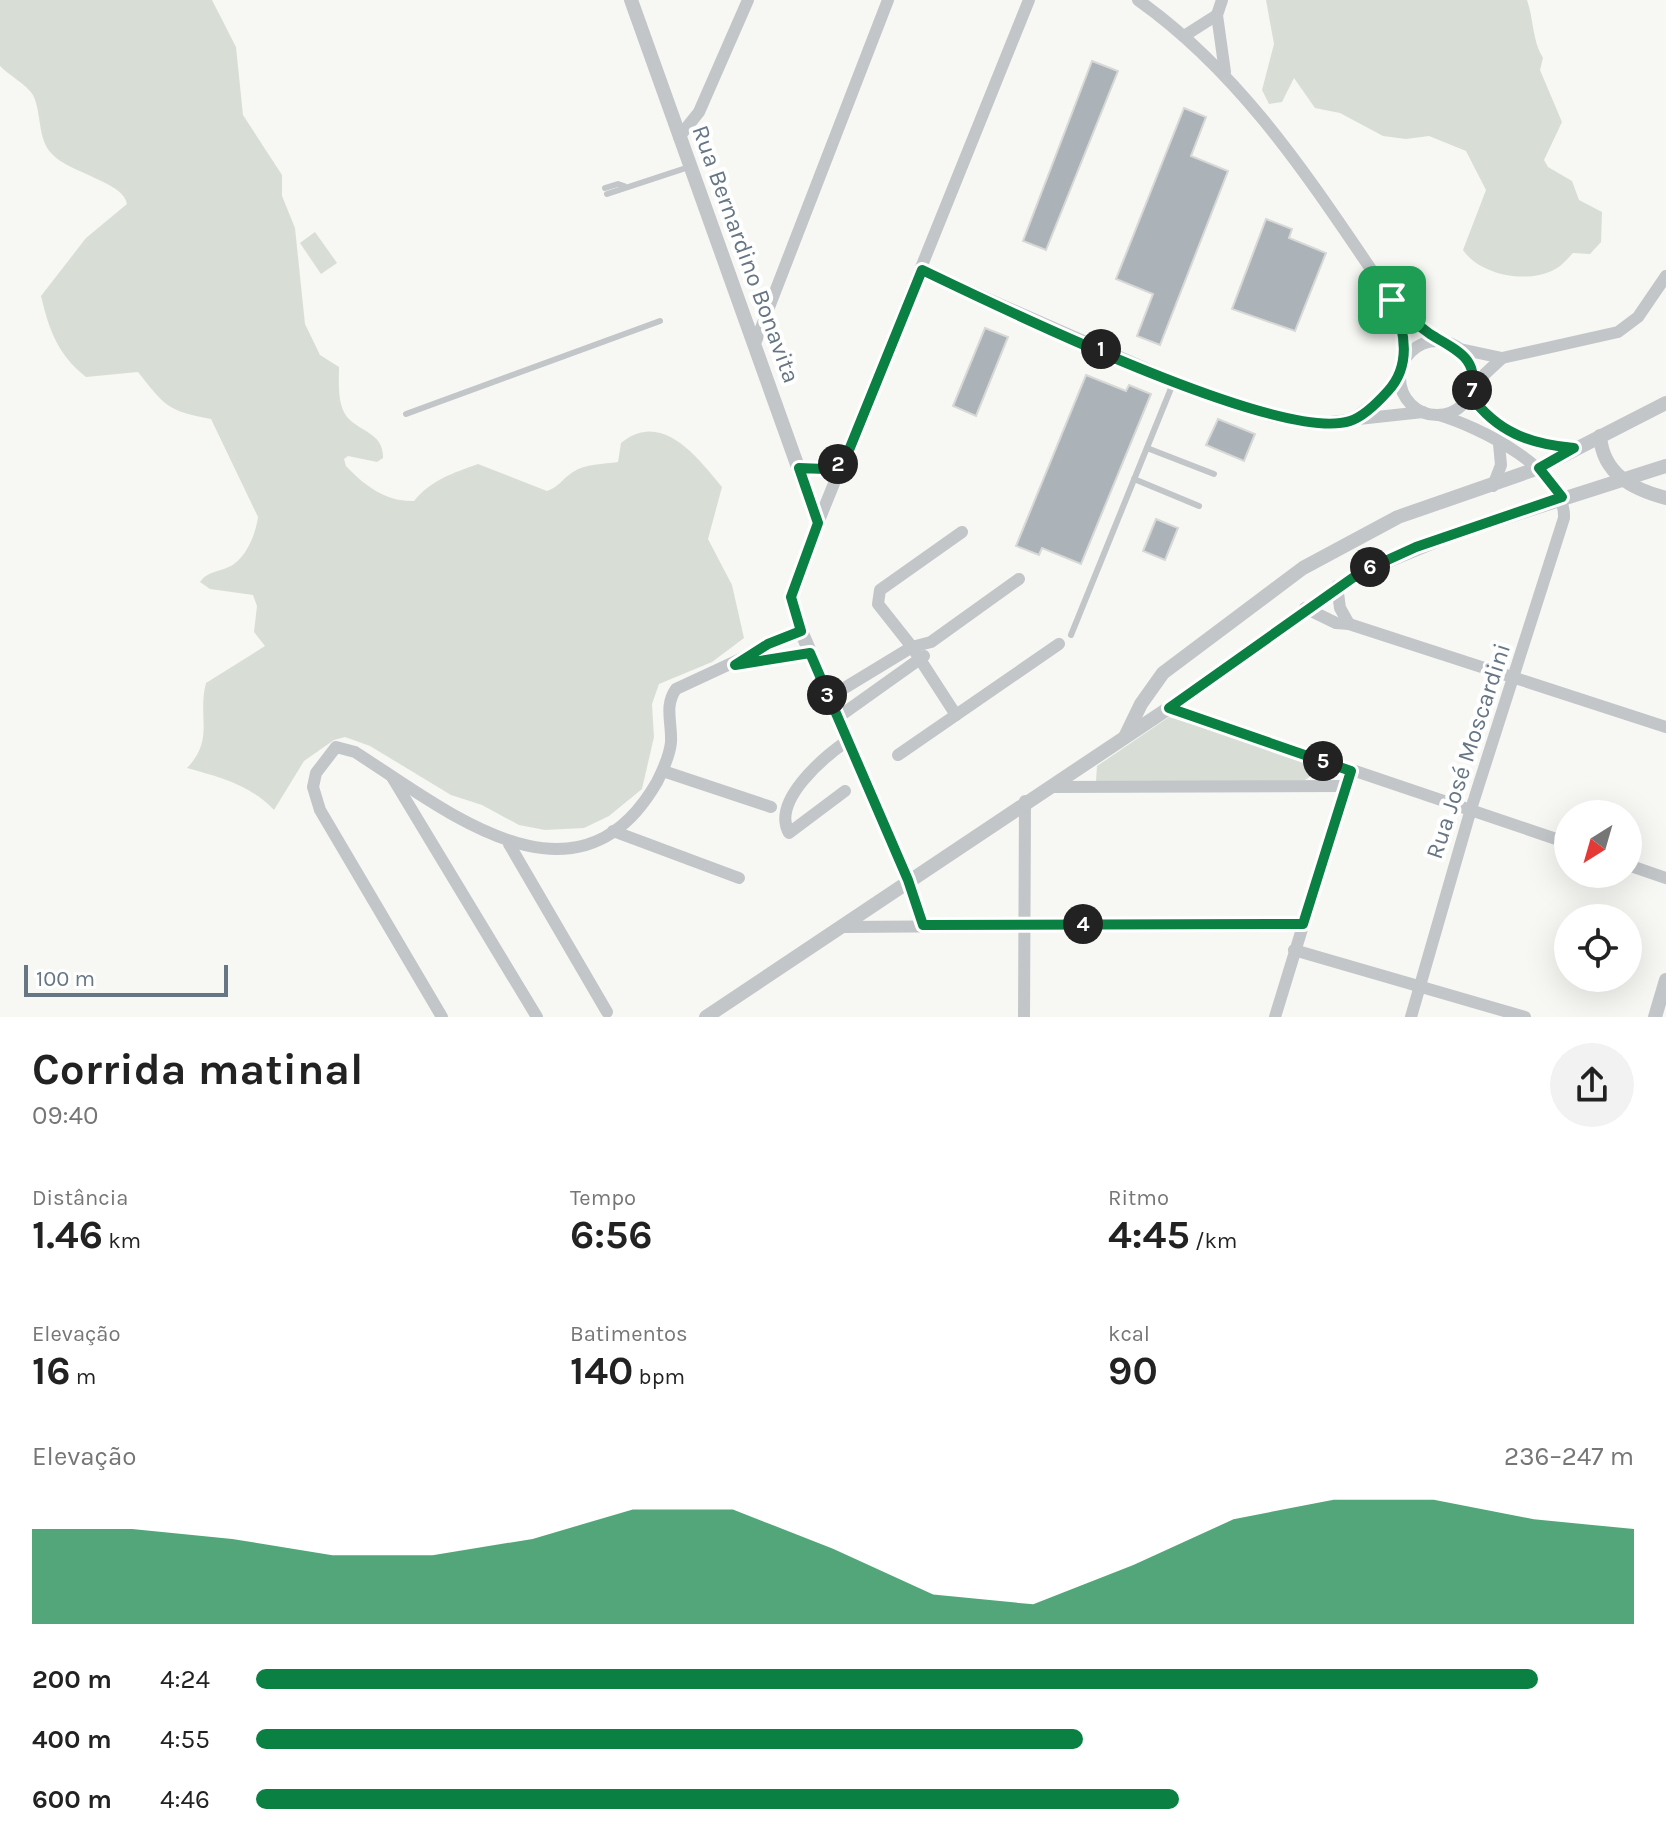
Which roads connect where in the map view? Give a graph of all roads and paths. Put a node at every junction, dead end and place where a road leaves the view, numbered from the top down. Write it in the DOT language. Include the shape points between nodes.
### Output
graph roads {
  1 [pos="631,0"];
  2 [pos="748,0"];
  3 [pos="888,0"];
  4 [pos="1029,0"];
  5 [pos="1138,0"];
  6 [pos="1222,0"];
  7 [pos="1217,15"];
  8 [pos="1184,36"];
  9 [pos="1225,72"];
  10 [pos="679,137"];
  11 [pos="689,167"];
  12 [pos="606,191"];
  13 [pos="922,270"];
  14 [pos="1666,276"];
  15 [pos="1392,300"];
  16 [pos="660,321"];
  17 [pos="756,341"];
  18 [pos="1442,341"];
  19 [pos="1460,349"];
  20 [pos="1405,358"];
  21 [pos="1502,358"];
  22 [pos="1399,378"];
  23 [pos="1174,381"];
  24 [pos="1472,390"];
  25 [pos="1666,403"];
  26 [pos="1423,412"];
  27 [pos="406,414"];
  28 [pos="1439,415"];
  29 [pos="1351,421"];
  30 [pos="1600,436"];
  31 [pos="1499,444"];
  32 [pos="1147,448"];
  33 [pos="1574,448"];
  34 [pos="847,455"];
  35 [pos="1666,466"];
  36 [pos="799,468"];
  37 [pos="1539,468"];
  38 [pos="1214,474"];
  39 [pos="1134,479"];
  40 [pos="1625,481"];
  41 [pos="1493,486"];
  42 [pos="1562,497"];
  43 [pos="1666,498"];
  44 [pos="1199,506"];
  45 [pos="818,523"];
  46 [pos="962,532"];
  47 [pos="1019,579"];
  48 [pos="1337,586"];
  49 [pos="1305,608"];
  50 [pos="1349,624"];
  51 [pos="801,631"];
  52 [pos="1071,635"];
  53 [pos="931,642"];
  54 [pos="1059,644"];
  55 [pos="912,647"];
  56 [pos="810,653"];
  57 [pos="921,660"];
  58 [pos="735,665"];
  59 [pos="1515,677"];
  60 [pos="828,698"];
  61 [pos="1169,708"];
  62 [pos="956,715"];
  63 [pos="837,718"];
  64 [pos="1666,727"];
  65 [pos="1125,737"];
  66 [pos="847,741"];
  67 [pos="898,755"];
  68 [pos="663,771"];
  69 [pos="1351,771"];
  70 [pos="390,774"];
  71 [pos="1345,786"];
  72 [pos="1051,787"];
  73 [pos="845,791"];
  74 [pos="1025,801"];
  75 [pos="771,807"];
  76 [pos="1471,809"];
  77 [pos="613,831"];
  78 [pos="1554,838"];
  79 [pos="509,844"];
  80 [pos="1642,870"];
  81 [pos="739,878"];
  82 [pos="1666,878"];
  83 [pos="908,880"];
  84 [pos="1024,924"];
  85 [pos="1303,924"];
  86 [pos="923,925"];
  87 [pos="844,927"];
  88 [pos="1294,950"];
  89 [pos="1666,980"];
  90 [pos="1420,987"];
  91 [pos="607,1012"];
  92 [pos="442,1017"];
  93 [pos="537,1017"];
  94 [pos="706,1017"];
  95 [pos="1024,1017"];
  96 [pos="1275,1017"];
  97 [pos="1411,1017"];
  98 [pos="1525,1017"];
  99 [pos="1655,1017"];
  1 -- 10 [label="street, Rua Bernardino Bonavita"];
  2 -- 10 [label="street" via="699,112"];
  3 -- 17 [label="street"];
  4 -- 13 [label="street"];
  5 -- 8 [label="street"];
  6 -- 7 [label="street"];
  7 -- 8 [label="street"];
  7 -- 9 [label="street"];
  8 -- 9 [label="street"];
  9 -- 15 [label="street" via="1270,123"];
  10 -- 11 [label="street, Rua Bernardino Bonavita"];
  11 -- 12 [label="lane"];
  11 -- 17 [label="street, Rua Bernardino Bonavita"];
  13 -- 23 [label="street"];
  13 -- 34 [label="street"];
  14 -- 21 [label="street" via="1638,317 1618,332"];
  15 -- 18 [label="street"];
  15 -- 20 [label="street" via="1403,328"];
  16 -- 27 [label="lane"];
  17 -- 36 [label="street, Rua Bernardino Bonavita"];
  18 -- 19 [label="street"];
  18 -- 20 [label="street" via="1421,344"];
  19 -- 21 [label="street"];
  19 -- 24 [label="street" via="1472,365"];
  20 -- 22 [label="street"];
  21 -- 24 [label="street"];
  22 -- 26 [label="street" via="1406,399"];
  22 -- 29 [label="street"];
  23 -- 29 [label="street" via="1271,416 1312,424"];
  23 -- 32 [label="lane"];
  24 -- 28 [label="street" via="1457,409"];
  24 -- 33 [label="street" via="1483,412 1505,430 1544,446"];
  25 -- 30 [label="street"];
  26 -- 28 [label="street"];
  26 -- 29 [label="street"];
  28 -- 31 [label="street"];
  30 -- 33 [label="street"];
  30 -- 40 [label="street" via="1606,463"];
  31 -- 37 [label="street"];
  31 -- 41 [label="street" via="1501,465"];
  32 -- 38 [label="lane"];
  32 -- 39 [label="lane"];
  33 -- 37 [label="street"];
  34 -- 36 [label="street" via="825,469"];
  34 -- 45 [label="street"];
  35 -- 40 [label="street"];
  36 -- 45 [label="street, Rua Bernardino Bonavita"];
  37 -- 41 [label="street"];
  37 -- 42 [label="street"];
  39 -- 44 [label="lane"];
  39 -- 52 [label="lane"];
  40 -- 42 [label="street"];
  40 -- 43 [label="street"];
  41 -- 65 [label="street" via="1398,517 1303,568 1163,673"];
  42 -- 48 [label="street" via="1416,547"];
  42 -- 59 [label="street, Rua José Moscardini" via="1564,518"];
  45 -- 51 [label="street" via="791,597"];
  46 -- 55 [label="street" via="880,590 878,604"];
  47 -- 53 [label="street"];
  48 -- 49 [label="street"];
  48 -- 50 [label="street"];
  49 -- 50 [label="street"];
  49 -- 61 [label="street"];
  50 -- 59 [label="street"];
  51 -- 56 [label="street"];
  51 -- 58 [label="street"];
  53 -- 55 [label="street"];
  53 -- 57 [label="street"];
  54 -- 62 [label="street"];
  55 -- 57 [label="street"];
  55 -- 60 [label="street"];
  56 -- 58 [label="street"];
  56 -- 60 [label="street"];
  57 -- 62 [label="street"];
  57 -- 63 [label="street"];
  58 -- 68 [label="street" via="676,689 669,698 671,744"];
  59 -- 64 [label="street"];
  59 -- 76 [label="street, Rua José Moscardini"];
  60 -- 63 [label="street"];
  61 -- 65 [label="street"];
  61 -- 69 [label="street"];
  62 -- 67 [label="street"];
  63 -- 66 [label="street"];
  65 -- 72 [label="street"];
  66 -- 73 [label="street" via="820,760 793,794 785,819 789,833"];
  66 -- 83 [label="street"];
  68 -- 75 [label="street"];
  68 -- 77 [label="street" via="630,818"];
  69 -- 71 [label="street"];
  69 -- 76 [label="street"];
  70 -- 79 [label="street"];
  70 -- 92 [label="street" via="355,752 336,747 316,773 313,787 320,810"];
  70 -- 93 [label="street"];
  71 -- 72 [label="street"];
  71 -- 85 [label="street"];
  72 -- 74 [label="street"];
  74 -- 83 [label="street"];
  74 -- 84 [label="street"];
  76 -- 78 [label="street"];
  76 -- 90 [label="street, Rua José Moscardini"];
  77 -- 79 [label="street" via="586,845 546,851"];
  77 -- 81 [label="street"];
  79 -- 91 [label="street"];
  80 -- 82 [label="street"];
  83 -- 86 [label="street"];
  83 -- 87 [label="street"];
  84 -- 85 [label="street"];
  84 -- 86 [label="street"];
  84 -- 95 [label="street"];
  85 -- 88 [label="street"];
  86 -- 87 [label="street"];
  87 -- 94 [label="street"];
  88 -- 90 [label="street"];
  88 -- 96 [label="street"];
  89 -- 99 [label="street"];
  90 -- 97 [label="street, Rua José Moscardini"];
  90 -- 98 [label="street"];
}
